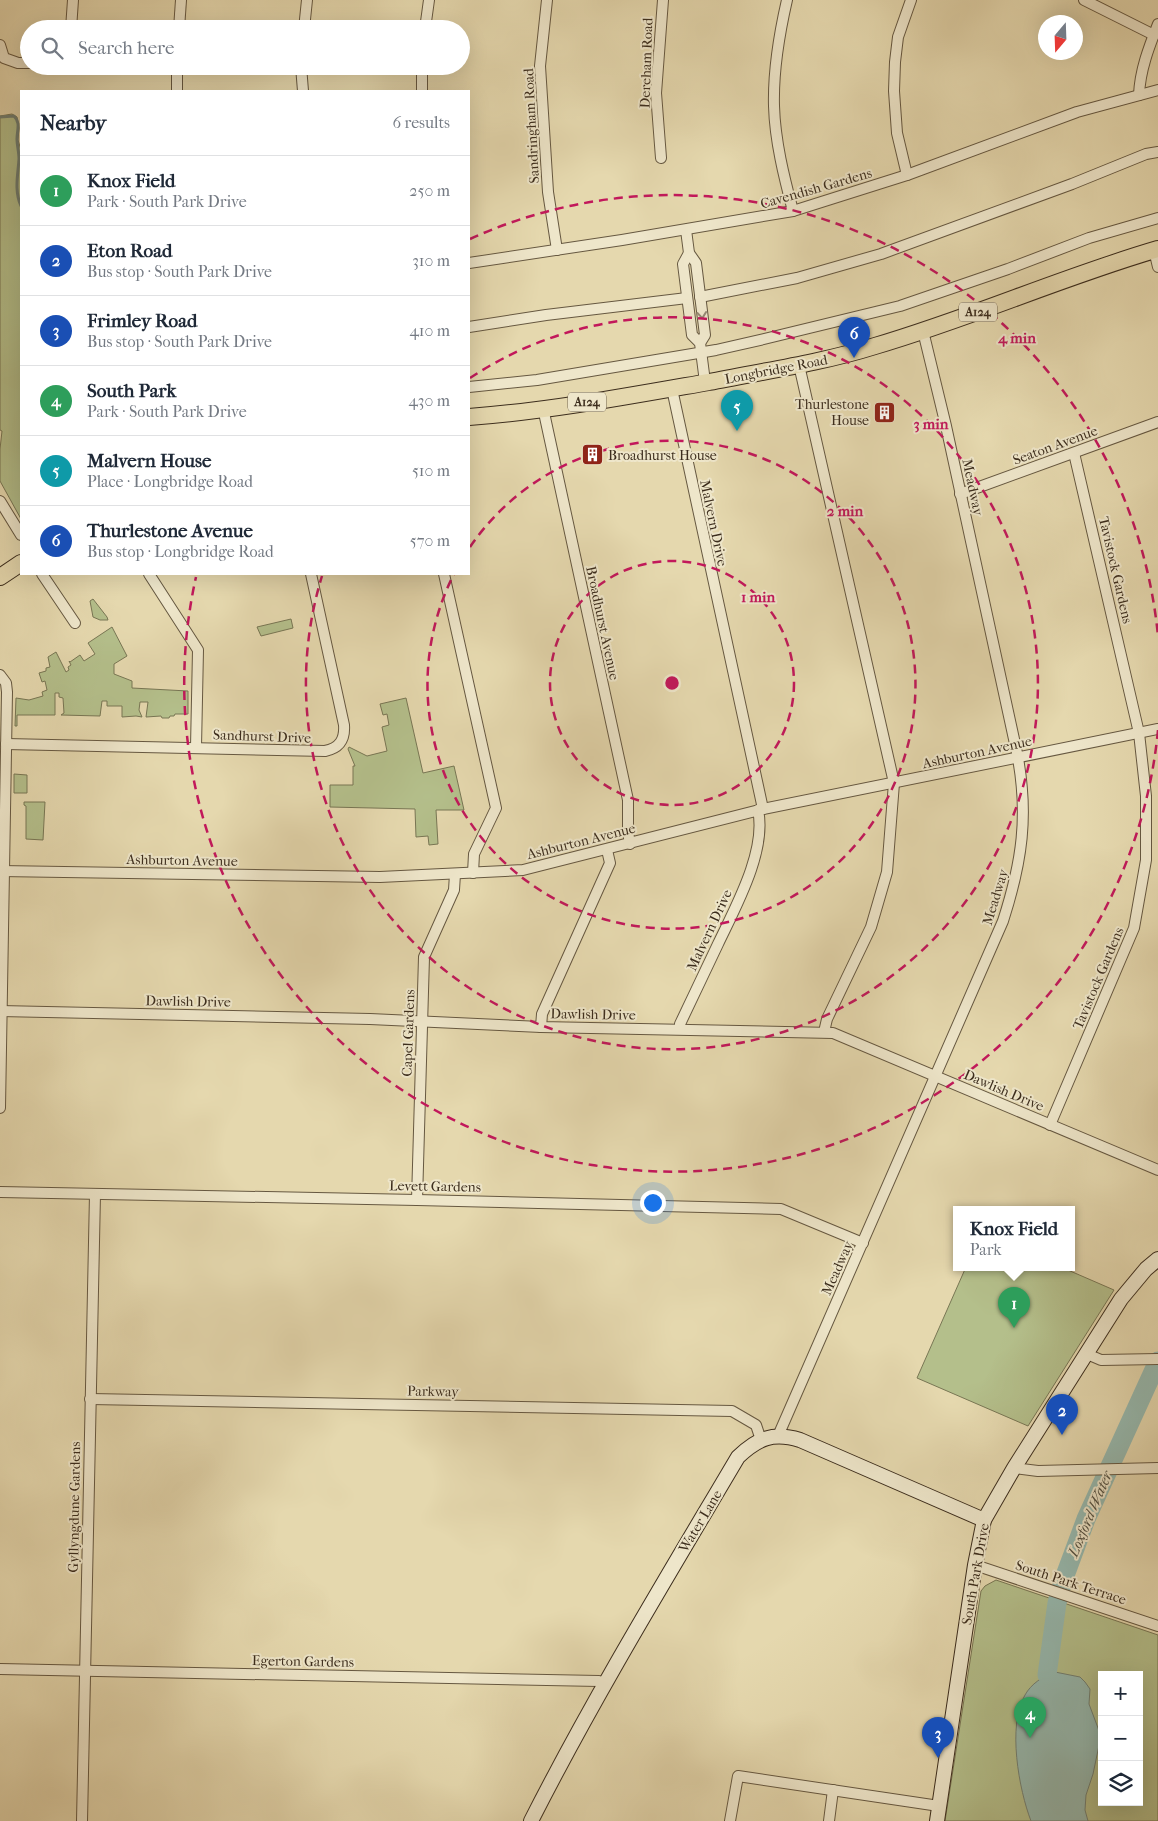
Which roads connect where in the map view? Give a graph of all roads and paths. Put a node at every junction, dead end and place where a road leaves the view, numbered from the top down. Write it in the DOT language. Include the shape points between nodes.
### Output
graph roads {
  1 [pos="73,0"];
  2 [pos="181,0"];
  3 [pos="307,0"];
  4 [pos="429,0"];
  5 [pos="547,0"];
  6 [pos="663,0"];
  7 [pos="787,0"];
  8 [pos="911,0"];
  9 [pos="1084,0"];
  10 [pos="72,20"];
  11 [pos="180,20"];
  12 [pos="305,20"];
  13 [pos="427,20"];
  14 [pos="1158,24"];
  15 [pos="1154,35"];
  16 [pos="0,45"];
  17 [pos="20,63"];
  18 [pos="177,75"];
  19 [pos="302,75"];
  20 [pos="422,75"];
  21 [pos="177,90"];
  22 [pos="303,90"];
  23 [pos="422,90"];
  24 [pos="1158,90"];
  25 [pos="1139,94"];
  26 [pos="1158,152"];
  27 [pos="661,158"];
  28 [pos="908,175"];
  29 [pos="793,211"];
  30 [pos="1158,218"];
  31 [pos="686,230"];
  32 [pos="1156,249"];
  33 [pos="557,250"];
  34 [pos="689,253"];
  35 [pos="470,263"];
  36 [pos="1158,267"];
  37 [pos="700,297"];
  38 [pos="688,298"];
  39 [pos="470,327"];
  40 [pos="923,331"];
  41 [pos="701,348"];
  42 [pos="799,365"];
  43 [pos="706,382"];
  44 [pos="470,386"];
  45 [pos="672,389"];
  46 [pos="543,408"];
  47 [pos="470,417"];
  48 [pos="1158,422"];
  49 [pos="1074,453"];
  50 [pos="960,494"];
  51 [pos="0,501"];
  52 [pos="20,534"];
  53 [pos="20,564"];
  54 [pos="43,575"];
  55 [pos="150,575"];
  56 [pos="311,575"];
  57 [pos="444,575"];
  58 [pos="0,577"];
  59 [pos="75,623"];
  60 [pos="0,675"];
  61 [pos="1158,729"];
  62 [pos="1139,733"];
  63 [pos="6,744"];
  64 [pos="196,748"];
  65 [pos="1018,757"];
  66 [pos="894,783"];
  67 [pos="760,810"];
  68 [pos="630,844"];
  69 [pos="607,850"];
  70 [pos="1,871"];
  71 [pos="473,873"];
  72 [pos="455,874"];
  73 [pos="1,1011"];
  74 [pos="422,1022"];
  75 [pos="540,1027"];
  76 [pos="680,1029"];
  77 [pos="824,1032"];
  78 [pos="935,1076"];
  79 [pos="0,1108"];
  80 [pos="1050,1125"];
  81 [pos="1158,1170"];
  82 [pos="0,1192"];
  83 [pos="95,1194"];
  84 [pos="417,1200"];
  85 [pos="863,1243"];
  86 [pos="1158,1259"];
  87 [pos="1087,1354"];
  88 [pos="1155,1359"];
  89 [pos="90,1399"];
  90 [pos="778,1436"];
  91 [pos="761,1440"];
  92 [pos="1014,1468"];
  93 [pos="1157,1470"];
  94 [pos="984,1520"];
  95 [pos="975,1565"];
  96 [pos="1158,1626"];
  97 [pos="0,1669"];
  98 [pos="85,1670"];
  99 [pos="605,1684"];
  100 [pos="834,1790"];
  101 [pos="939,1806"];
  102 [pos="82,1821"];
  103 [pos="531,1821"];
  104 [pos="730,1821"];
  105 [pos="829,1821"];
  106 [pos="937,1821"];
  1 -- 10 [label="street"];
  2 -- 11 [label="street"];
  3 -- 12 [label="street"];
  4 -- 13 [label="street"];
  5 -- 33 [label="street, Sandringham Road" via="540,66 548,192"];
  6 -- 27 [label="street, Dereham Road" via="656,93"];
  7 -- 29 [label="street" via="778,39 774,106 781,164"];
  8 -- 28 [label="street" via="898,37 894,91 897,133"];
  9 -- 15 [label="street"];
  14 -- 15 [label="street"];
  15 -- 25 [label="street" via="1140,78"];
  16 -- 17 [label="street" via="4,58"];
  18 -- 21 [label="street"];
  19 -- 22 [label="street"];
  20 -- 23 [label="street"];
  24 -- 25 [label="street, Cavendish Gardens"];
  25 -- 28 [label="street, Cavendish Gardens" via="1076,112"];
  26 -- 37 [label="street" via="881,254 797,278"];
  28 -- 29 [label="street, Cavendish Gardens"];
  29 -- 31 [label="street, Cavendish Gardens"];
  30 -- 41 [label="street" via="1089,238 900,306"];
  31 -- 33 [label="street, Cavendish Gardens"];
  31 -- 34 [label="street"];
  32 -- 36 [label="street"];
  32 -- 40 [label="main road, Longbridge Road / A124"];
  33 -- 35 [label="street, Cavendish Gardens"];
  34 -- 37 [label="street" via="696,263"];
  34 -- 38 [label="street" via="683,264"];
  37 -- 41 [label="street, one-way" via="705,335"];
  38 -- 39 [label="street"];
  38 -- 41 [label="street" via="692,335"];
  40 -- 42 [label="main road, Longbridge Road / A124"];
  40 -- 50 [label="street, Meadway"];
  41 -- 43 [label="street"];
  41 -- 44 [label="street" via="537,380"];
  42 -- 43 [label="main road, Longbridge Road / A124"];
  42 -- 66 [label="street"];
  43 -- 45 [label="main road, Longbridge Road / A124"];
  45 -- 46 [label="main road, Longbridge Road / A124"];
  45 -- 67 [label="street, Malvern Drive"];
  46 -- 47 [label="main road, Longbridge Road / A124"];
  46 -- 68 [label="street, Broadhurst Avenue" via="628,800"];
  48 -- 49 [label="street, Seaton Avenue"];
  49 -- 50 [label="street, Seaton Avenue"];
  49 -- 62 [label="street, Tavistock Gardens"];
  50 -- 65 [label="street, Meadway"];
  51 -- 52 [label="street"];
  53 -- 58 [label="main road"];
  54 -- 59 [label="street"];
  55 -- 64 [label="street" via="198,650"];
  56 -- 64 [label="street, Sandhurst Drive" via="344,725 338,746 325,751"];
  57 -- 71 [label="street" via="496,808 474,854"];
  60 -- 63 [label="street" via="7,686"];
  61 -- 62 [label="street, Ashburton Avenue"];
  62 -- 65 [label="street, Ashburton Avenue"];
  62 -- 80 [label="street, Tavistock Gardens" via="1146,796 1146,860 1134,928"];
  63 -- 64 [label="street, Sandhurst Drive"];
  63 -- 70 [label="street"];
  65 -- 66 [label="street, Ashburton Avenue"];
  65 -- 78 [label="street, Meadway" via="1024,828 1015,886 1003,921"];
  66 -- 67 [label="street, Ashburton Avenue"];
  66 -- 77 [label="street" via="887,872 871,927 827,1019"];
  67 -- 68 [label="street, Ashburton Avenue"];
  67 -- 76 [label="street, Malvern Drive" via="758,837 750,869"];
  68 -- 69 [label="street, Ashburton Avenue"];
  69 -- 71 [label="street, Ashburton Avenue" via="523,870"];
  69 -- 75 [label="street" via="610,864 542,1014"];
  70 -- 72 [label="street, Ashburton Avenue" via="380,877"];
  70 -- 73 [label="street"];
  71 -- 72 [label="street, Ashburton Avenue"];
  72 -- 74 [label="street, Capel Gardens" via="454,890 424,958"];
  73 -- 74 [label="street, Dawlish Drive"];
  73 -- 79 [label="street"];
  74 -- 75 [label="street, Dawlish Drive"];
  74 -- 84 [label="street, Capel Gardens"];
  75 -- 76 [label="street, Dawlish Drive"];
  76 -- 77 [label="street, Dawlish Drive"];
  77 -- 78 [label="street, Dawlish Drive"];
  78 -- 80 [label="street, Dawlish Drive"];
  78 -- 85 [label="street, Meadway"];
  80 -- 81 [label="street, Dawlish Drive"];
  82 -- 83 [label="street, Levett Gardens"];
  83 -- 84 [label="street, Levett Gardens"];
  83 -- 89 [label="street, Gyllyngdune Gardens"];
  84 -- 85 [label="street, Levett Gardens" via="781,1208"];
  85 -- 90 [label="street, Meadway"];
  86 -- 87 [label="street, South Park Drive" via="1121,1299"];
  87 -- 88 [label="street" via="1101,1360"];
  87 -- 92 [label="street, South Park Drive"];
  89 -- 91 [label="street, Parkway" via="732,1411 756,1425"];
  89 -- 98 [label="street, Gyllyngdune Gardens"];
  90 -- 91 [label="street, Water Lane"];
  90 -- 94 [label="street, Water Lane" via="800,1440"];
  91 -- 99 [label="street, Water Lane" via="738,1457"];
  92 -- 93 [label="street" via="1038,1471"];
  92 -- 94 [label="street, South Park Drive"];
  94 -- 95 [label="street, South Park Drive"];
  95 -- 96 [label="street, South Park Terrace"];
  95 -- 101 [label="street, South Park Drive"];
  97 -- 98 [label="street, Egerton Gardens"];
  98 -- 99 [label="street, Egerton Gardens" via="599,1681"];
  98 -- 102 [label="street, Gyllyngdune Gardens"];
  99 -- 103 [label="street, Water Lane"];
  100 -- 101 [label="street"];
  100 -- 104 [label="street" via="738,1776"];
  100 -- 105 [label="street"];
  101 -- 106 [label="street, South Park Drive"];
}
